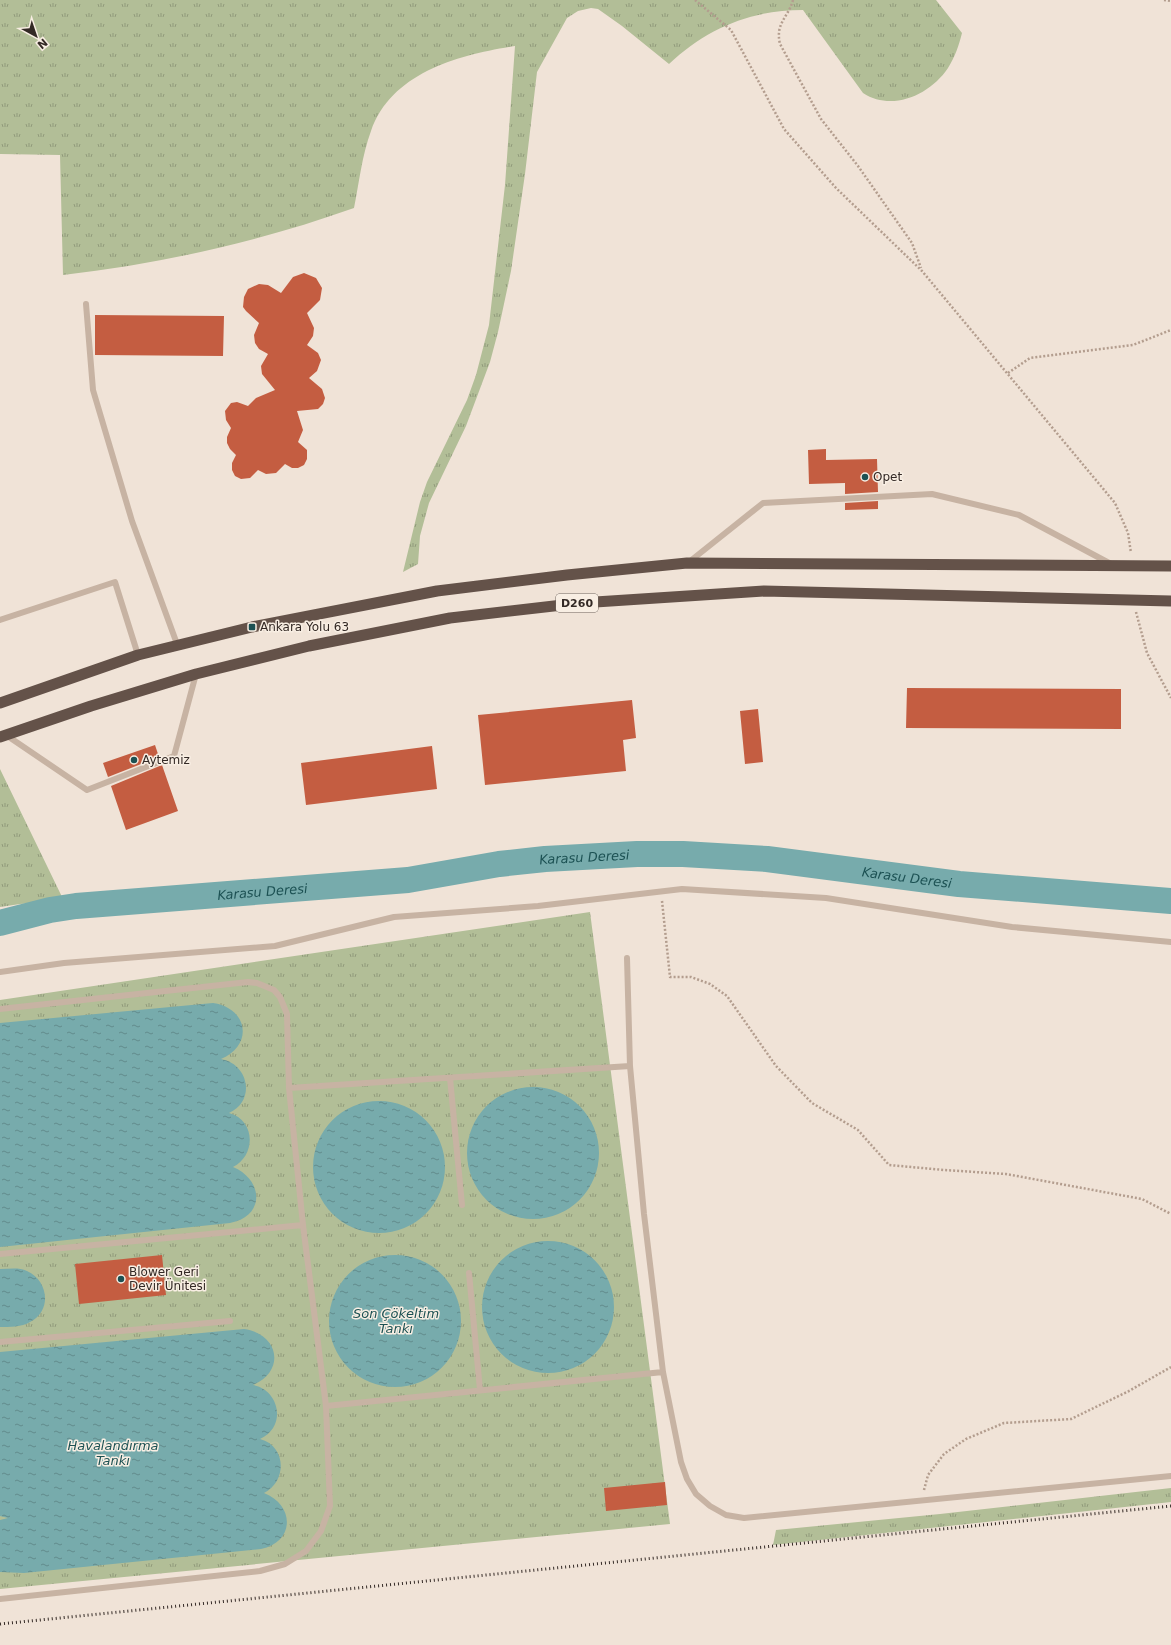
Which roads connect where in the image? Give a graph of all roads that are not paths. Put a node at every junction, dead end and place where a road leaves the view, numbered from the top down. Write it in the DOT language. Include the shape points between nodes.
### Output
graph roads {
  1 [pos="86,304"];
  2 [pos="687,563"];
  3 [pos="1114,565"];
  4 [pos="1171,566"];
  5 [pos="1171,601"];
  6 [pos="0,620"];
  7 [pos="177,644"];
  8 [pos="138,655"];
  9 [pos="196,674"];
  10 [pos="0,703"];
  11 [pos="3,736"];
  12 [pos="1171,942"];
  13 [pos="627,958"];
  14 [pos="0,972"];
  15 [pos="0,1009"];
  16 [pos="630,1066"];
  17 [pos="450,1078"];
  18 [pos="289,1088"];
  19 [pos="462,1205"];
  20 [pos="303,1225"];
  21 [pos="0,1254"];
  22 [pos="469,1273"];
  23 [pos="230,1321"];
  24 [pos="0,1342"];
  25 [pos="662,1372"];
  26 [pos="480,1390"];
  27 [pos="326,1406"];
  28 [pos="1171,1476"];
  29 [pos="0,1599"];
  1 -- 7 [label="lane" via="93,390 132,521"];
  2 -- 3 [label="highway, D260"];
  2 -- 3 [label="lane" via="763,503 932,494 1018,515"];
  2 -- 7 [label="highway, D260" via="437,590"];
  3 -- 4 [label="highway, D260"];
  5 -- 9 [label="highway, D260" via="764,591 580,603 450,618 309,646"];
  6 -- 8 [label="lane" via="115,582"];
  7 -- 8 [label="highway, D260"];
  8 -- 10 [label="highway, D260"];
  9 -- 11 [label="highway, D260"];
  9 -- 11 [label="lane" via="174,756 87,790"];
  12 -- 14 [label="lane" via="1012,927 826,898 682,889 538,906 394,917 275,946 64,963"];
  13 -- 16 [label="lane"];
  15 -- 18 [label="lane" via="257,983 274,990 287,1014"];
  16 -- 17 [label="lane"];
  16 -- 25 [label="lane"];
  17 -- 18 [label="lane"];
  17 -- 19 [label="lane"];
  18 -- 20 [label="lane"];
  20 -- 21 [label="lane"];
  20 -- 27 [label="lane"];
  22 -- 26 [label="lane"];
  23 -- 24 [label="lane"];
  25 -- 26 [label="lane"];
  25 -- 28 [label="lane" via="687,1479 696,1494 710,1506 726,1514 744,1518"];
  26 -- 27 [label="lane"];
  27 -- 29 [label="lane" via="330,1506 321,1530 306,1551 285,1564 260,1571"];
}
